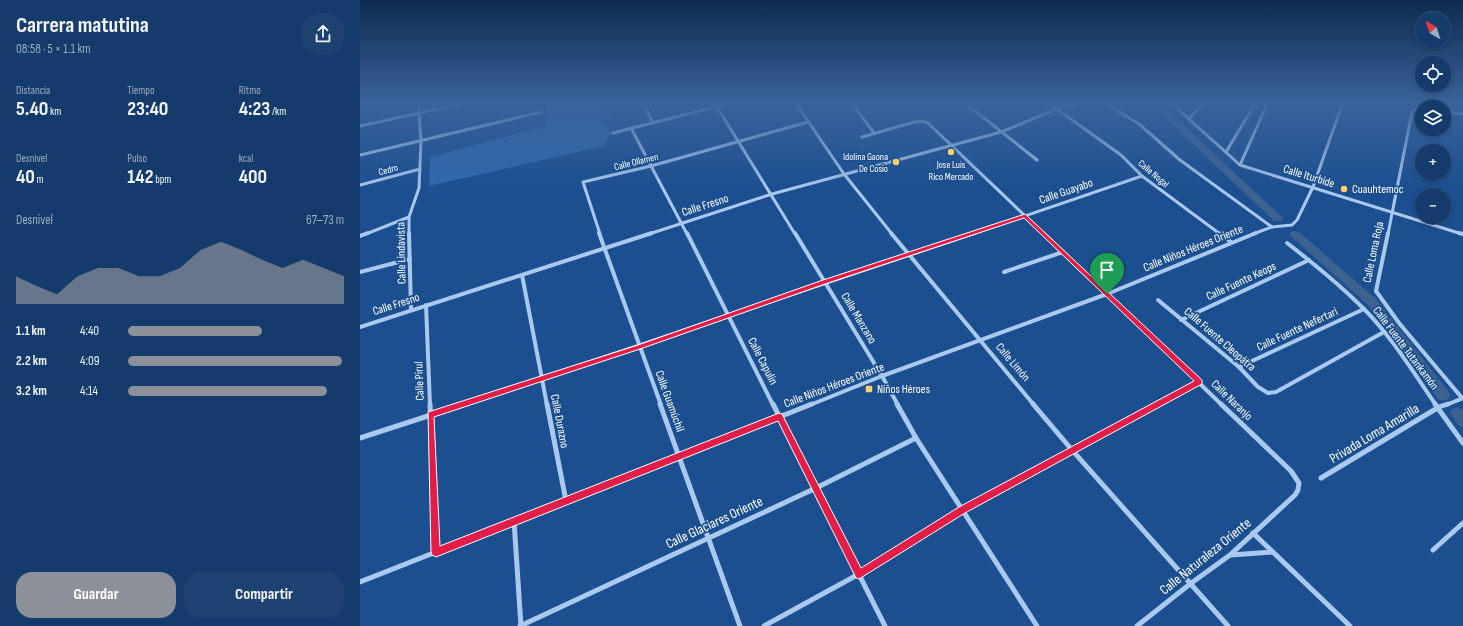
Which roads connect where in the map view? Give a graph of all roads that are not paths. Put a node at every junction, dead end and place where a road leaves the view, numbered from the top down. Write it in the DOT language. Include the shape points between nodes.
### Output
graph roads {
  1 [pos="420,131"];
  2 [pos="459,131"];
  3 [pos="620,131"];
  4 [pos="633,131"];
  5 [pos="733,131"];
  6 [pos="773,131"];
  7 [pos="814,131"];
  8 [pos="881,131"];
  9 [pos="937,131"];
  10 [pos="1088,131"];
  11 [pos="1148,131"];
  12 [pos="1203,131"];
  13 [pos="1238,131"];
  14 [pos="1255,131"];
  15 [pos="1332,131"];
  16 [pos="1408,131"];
  17 [pos="1001,132"];
  18 [pos="614,133"];
  19 [pos="874,133"];
  20 [pos="862,138"];
  21 [pos="421,140"];
  22 [pos="739,140"];
  23 [pos="953,146"];
  24 [pos="1226,152"];
  25 [pos="360,155"];
  26 [pos="1037,160"];
  27 [pos="1240,165"];
  28 [pos="651,166"];
  29 [pos="420,169"];
  30 [pos="844,174"];
  31 [pos="1142,176"];
  32 [pos="583,182"];
  33 [pos="360,185"];
  34 [pos="1313,187"];
  35 [pos="772,194"];
  36 [pos="1392,212"];
  37 [pos="1025,216"];
  38 [pos="409,217"];
  39 [pos="682,223"];
  40 [pos="1272,228"];
  41 [pos="1463,234"];
  42 [pos="360,236"];
  43 [pos="1231,242"];
  44 [pos="1288,243"];
  45 [pos="604,247"];
  46 [pos="1063,252"];
  47 [pos="909,255"];
  48 [pos="410,259"];
  49 [pos="1309,260"];
  50 [pos="360,272"];
  51 [pos="1004,272"];
  52 [pos="522,275"];
  53 [pos="825,282"];
  54 [pos="1107,294"];
  55 [pos="1158,300"];
  56 [pos="426,305"];
  57 [pos="1364,309"];
  58 [pos="411,310"];
  59 [pos="729,316"];
  60 [pos="1181,320"];
  61 [pos="360,327"];
  62 [pos="1384,332"];
  63 [pos="981,341"];
  64 [pos="640,346"];
  65 [pos="1239,367"];
  66 [pos="882,376"];
  67 [pos="542,378"];
  68 [pos="1199,382"];
  69 [pos="1463,398"];
  70 [pos="1439,408"];
  71 [pos="431,415"];
  72 [pos="779,416"];
  73 [pos="360,438"];
  74 [pos="916,438"];
  75 [pos="1463,442"];
  76 [pos="1072,450"];
  77 [pos="679,456"];
  78 [pos="1321,478"];
  79 [pos="1299,483"];
  80 [pos="816,488"];
  81 [pos="566,501"];
  82 [pos="962,510"];
  83 [pos="514,521"];
  84 [pos="1463,524"];
  85 [pos="1253,533"];
  86 [pos="709,538"];
  87 [pos="1433,550"];
  88 [pos="436,552"];
  89 [pos="1272,552"];
  90 [pos="1230,555"];
  91 [pos="859,574"];
  92 [pos="360,582"];
  93 [pos="1190,584"];
  94 [pos="521,626"];
  95 [pos="740,626"];
  96 [pos="764,626"];
  97 [pos="885,626"];
  98 [pos="1037,626"];
  99 [pos="1137,626"];
  100 [pos="1228,626"];
  101 [pos="1350,626"];
  1 -- 21 [label="street, Calle Lindavista"];
  2 -- 21 [label="street"];
  3 -- 18 [label="street"];
  4 -- 28 [label="street, Calle Capulín"];
  5 -- 22 [label="street, Calle Manzano"];
  6 -- 22 [label="street, Calle Ollamen"];
  7 -- 30 [label="street, Calle Limón"];
  8 -- 19 [label="street, Calle Naranjo"];
  9 -- 23 [label="street, Calle Naranjo"];
  10 -- 31 [label="street, Calle Nogal" via="1121,155"];
  11 -- 40 [label="street" via="1180,160"];
  12 -- 24 [label="street"];
  13 -- 24 [label="street"];
  14 -- 27 [label="street"];
  15 -- 34 [label="street, Calle Niños Héroes Oriente"];
  16 -- 36 [label="street, Calle Loma Roja"];
  17 -- 23 [label="street, Calle Fresno"];
  17 -- 26 [label="street"];
  19 -- 20 [label="street"];
  21 -- 25 [label="street"];
  21 -- 29 [label="street, Calle Lindavista"];
  22 -- 28 [label="street, Calle Ollamen"];
  22 -- 35 [label="street, Calle Manzano"];
  23 -- 30 [label="street, Calle Fresno"];
  23 -- 37 [label="street, Calle Naranjo"];
  24 -- 27 [label="street"];
  27 -- 34 [label="street, Calle Iturbide"];
  28 -- 32 [label="street, Calle Ollamen"];
  28 -- 39 [label="street, Calle Capulín"];
  29 -- 33 [label="street, Cedro"];
  29 -- 38 [label="street, Calle Lindavista" via="419,188"];
  30 -- 35 [label="street, Calle Fresno"];
  30 -- 47 [label="street, Calle Limón"];
  31 -- 37 [label="street, Calle Guayabo"];
  31 -- 43 [label="street, Calle Nogal"];
  32 -- 45 [label="street, Calle Guamúchil"];
  34 -- 36 [label="street, Calle Iturbide"];
  34 -- 40 [label="street, Calle Niños Héroes Oriente" via="1297,220 1293,224"];
  35 -- 39 [label="street, Calle Fresno"];
  35 -- 53 [label="street, Calle Manzano"];
  36 -- 41 [label="street, Calle Iturbide"];
  36 -- 69 [label="street, Calle Loma Roja" via="1376,288 1377,294"];
  37 -- 46 [label="street, Calle Naranjo"];
  37 -- 47 [label="street, Calle Guayabo"];
  38 -- 42 [label="street"];
  38 -- 48 [label="street, Calle Lindavista"];
  39 -- 45 [label="street, Calle Fresno"];
  39 -- 59 [label="street, Calle Capulín"];
  40 -- 43 [label="street, Calle Niños Héroes Oriente"];
  43 -- 54 [label="street, Calle Niños Héroes Oriente"];
  44 -- 49 [label="street, Calle Fuente Tutankamón"];
  45 -- 52 [label="street, Calle Fresno"];
  45 -- 64 [label="street, Calle Guamúchil"];
  46 -- 51 [label="street"];
  46 -- 54 [label="street, Calle Naranjo"];
  47 -- 53 [label="street, Calle Guayabo"];
  47 -- 63 [label="street, Calle Limón"];
  48 -- 50 [label="street"];
  48 -- 58 [label="street, Calle Lindavista"];
  49 -- 57 [label="street, Calle Fuente Tutankamón"];
  49 -- 60 [label="street, Calle Fuente Keops"];
  52 -- 56 [label="street, Calle Fresno"];
  52 -- 67 [label="street, Calle Durazno"];
  53 -- 59 [label="street, Calle Guayabo"];
  53 -- 66 [label="street, Calle Manzano"];
  54 -- 63 [label="street, Calle Niños Héroes Oriente"];
  54 -- 68 [label="street, Calle Naranjo"];
  55 -- 60 [label="street, Calle Fuente Cleopátra"];
  56 -- 58 [label="street, Calle Fresno"];
  56 -- 71 [label="street, Calle Pirul"];
  57 -- 62 [label="street, Calle Fuente Tutankamón"];
  57 -- 65 [label="street, Calle Fuente Nefertari"];
  58 -- 61 [label="street, Calle Fresno"];
  59 -- 64 [label="street, Calle Guayabo"];
  59 -- 72 [label="street, Calle Capulín"];
  60 -- 65 [label="street, Calle Fuente Cleopátra"];
  62 -- 65 [label="street, Calle Fuente Cleopátra" via="1276,392 1268,393 1258,387"];
  62 -- 70 [label="street, Calle Fuente Tutankamón"];
  63 -- 66 [label="street, Calle Niños Héroes Oriente"];
  63 -- 76 [label="street, Calle Limón"];
  64 -- 67 [label="street, Calle Guayabo"];
  64 -- 77 [label="street, Calle Guamúchil"];
  66 -- 72 [label="street, Calle Niños Héroes Oriente"];
  66 -- 74 [label="street, Calle Manzano"];
  67 -- 71 [label="street, Calle Guayabo"];
  67 -- 81 [label="street, Calle Durazno"];
  68 -- 76 [label="street"];
  68 -- 79 [label="street, Calle Naranjo" via="1290,471"];
  69 -- 70 [label="street, Privada Loma Amarilla"];
  70 -- 75 [label="street, Calle Fuente Tutankamón"];
  70 -- 78 [label="street, Privada Loma Amarilla"];
  71 -- 73 [label="street, Calle Guayabo"];
  71 -- 88 [label="street, Calle Pirul"];
  72 -- 77 [label="street, Calle Niños Héroes Oriente"];
  72 -- 80 [label="street, Calle Capulín"];
  74 -- 80 [label="street, Calle Glaciares Oriente"];
  74 -- 82 [label="street, Calle Manzano"];
  76 -- 82 [label="street"];
  76 -- 93 [label="street, Calle Limón"];
  77 -- 81 [label="street, Calle Niños Héroes Oriente"];
  77 -- 86 [label="street, Calle Guamúchil"];
  79 -- 85 [label="street, Calle Naturaleza Oriente" via="1295,495"];
  80 -- 86 [label="street, Calle Glaciares Oriente"];
  80 -- 91 [label="street, Calle Capulín"];
  81 -- 83 [label="street, Calle Niños Héroes Oriente"];
  82 -- 91 [label="street"];
  82 -- 98 [label="street, Calle Manzano"];
  83 -- 88 [label="street, Calle Niños Héroes Oriente"];
  83 -- 94 [label="street"];
  84 -- 87 [label="street"];
  85 -- 89 [label="street"];
  85 -- 90 [label="street, Calle Naturaleza Oriente"];
  86 -- 94 [label="street, Calle Glaciares Oriente"];
  86 -- 95 [label="street, Calle Guamúchil"];
  88 -- 92 [label="street, Calle Niños Héroes Oriente"];
  89 -- 90 [label="street"];
  89 -- 101 [label="street"];
  90 -- 93 [label="street, Calle Naturaleza Oriente"];
  91 -- 96 [label="street"];
  91 -- 97 [label="street, Calle Capulín"];
  93 -- 99 [label="street, Calle Naturaleza Oriente"];
  93 -- 100 [label="street, Calle Limón"];
}
